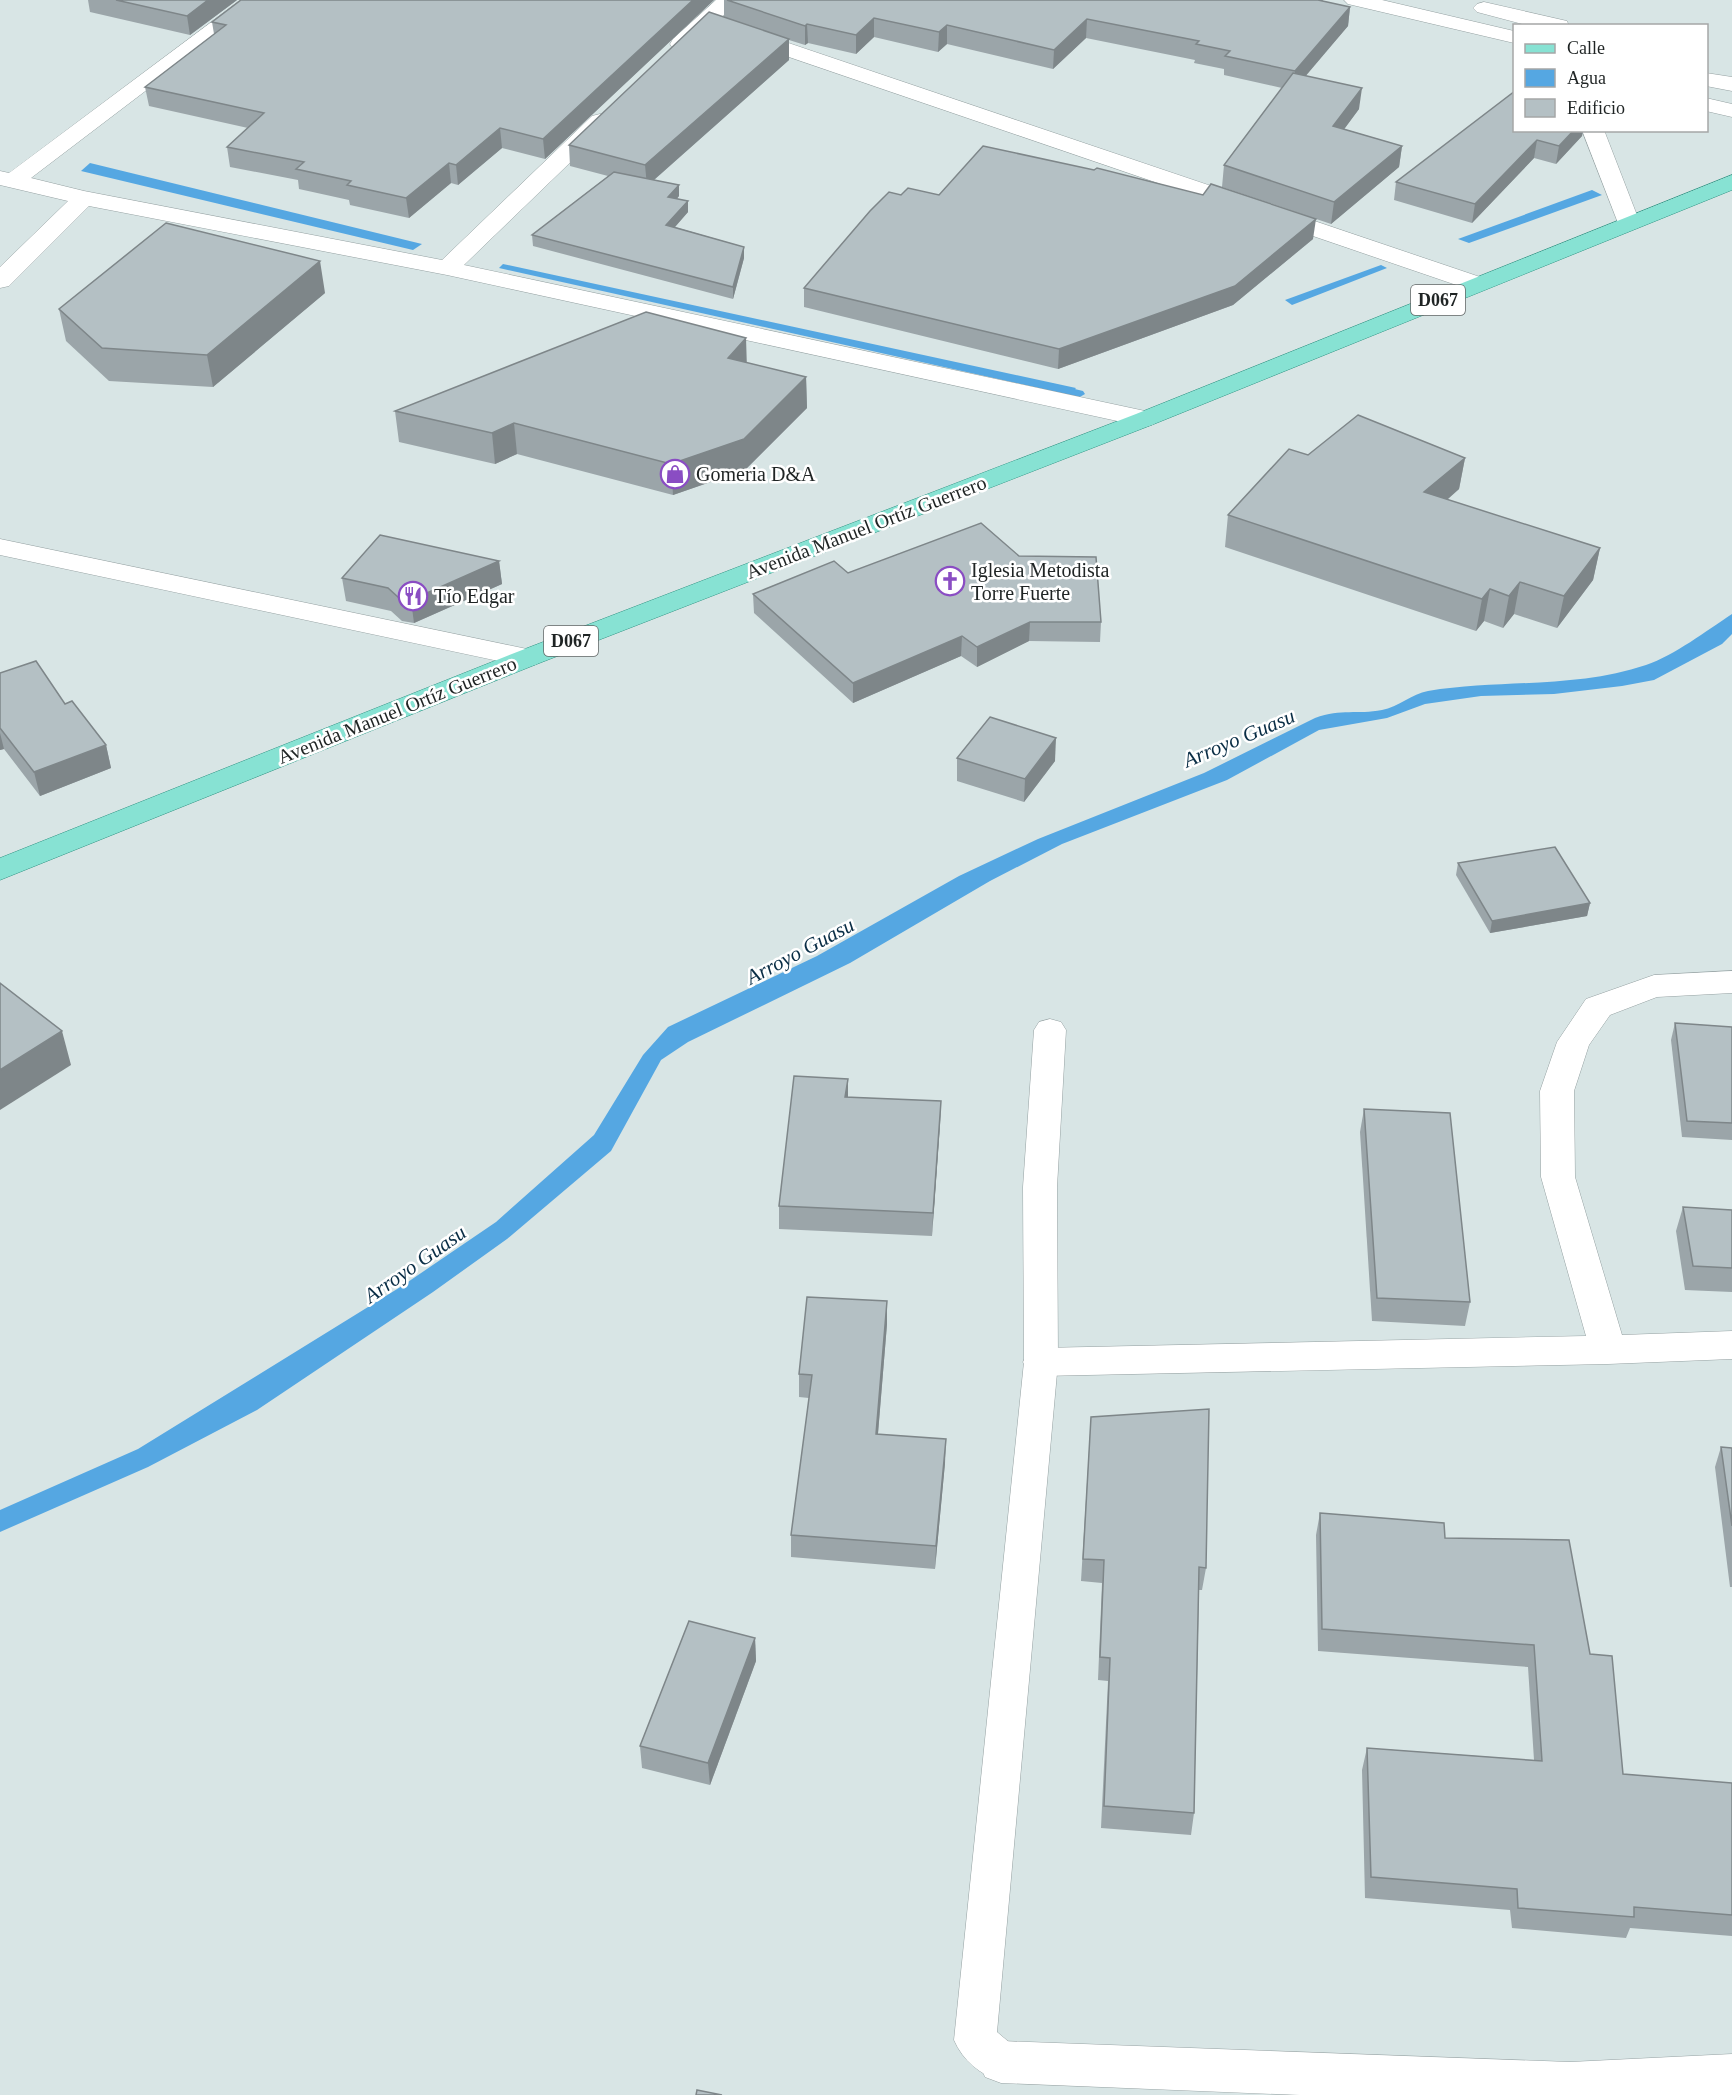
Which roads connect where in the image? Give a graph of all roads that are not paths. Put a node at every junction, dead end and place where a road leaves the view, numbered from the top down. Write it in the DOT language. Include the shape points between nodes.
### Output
graph roads {
  1 [pos="254,0"];
  2 [pos="728,0"];
  3 [pos="1355,0"];
  4 [pos="1461,3"];
  5 [pos="705,21"];
  6 [pos="1550,24"];
  7 [pos="1513,37"];
  8 [pos="662,62"];
  9 [pos="1708,79"];
  10 [pos="1732,84"];
  11 [pos="619,103"];
  12 [pos="1708,104"];
  13 [pos="1732,111"];
  14 [pos="1594,132"];
  15 [pos="7,179"];
  16 [pos="1732,182"];
  17 [pos="84,198"];
  18 [pos="1629,223"];
  19 [pos="447,268"];
  20 [pos="0,281"];
  21 [pos="1477,285"];
  22 [pos="1145,419"];
  23 [pos="0,547"];
  24 [pos="527,658"];
  25 [pos="0,870"];
  26 [pos="1732,982"];
  27 [pos="1050,1030"];
  28 [pos="1732,1345"];
  29 [pos="1608,1350"];
  30 [pos="1041,1362"];
  31 [pos="1001,2062"];
  32 [pos="1732,2075"];
  33 [pos="1570,2089"];
  1 -- 15 [label="street"];
  2 -- 5 [label="street"];
  3 -- 7 [label="street"];
  4 -- 6 [label="street"];
  5 -- 8 [label="street"];
  5 -- 21 [label="street"];
  9 -- 10 [label="street"];
  11 -- 19 [label="street"];
  12 -- 13 [label="lane"];
  14 -- 18 [label="lane"];
  15 -- 17 [label="street"];
  16 -- 18 [label="main road, Avenida Manuel Ortíz Guerrero / D067"];
  17 -- 19 [label="street"];
  17 -- 20 [label="street"];
  18 -- 21 [label="main road, Avenida Manuel Ortíz Guerrero / D067"];
  19 -- 22 [label="street"];
  21 -- 22 [label="main road, Avenida Manuel Ortíz Guerrero / D067"];
  22 -- 24 [label="main road, Avenida Manuel Ortíz Guerrero / D067"];
  23 -- 24 [label="street"];
  24 -- 25 [label="main road, Avenida Manuel Ortíz Guerrero / D067"];
  26 -- 29 [label="street" via="1653,986 1598,1007 1573,1042 1557,1091 1558,1176"];
  27 -- 30 [label="lane" via="1040,1187"];
  28 -- 29 [label="street"];
  29 -- 30 [label="street"];
  30 -- 31 [label="lane" via="975,2040"];
  31 -- 33 [label="street"];
  32 -- 33 [label="street"];
}
